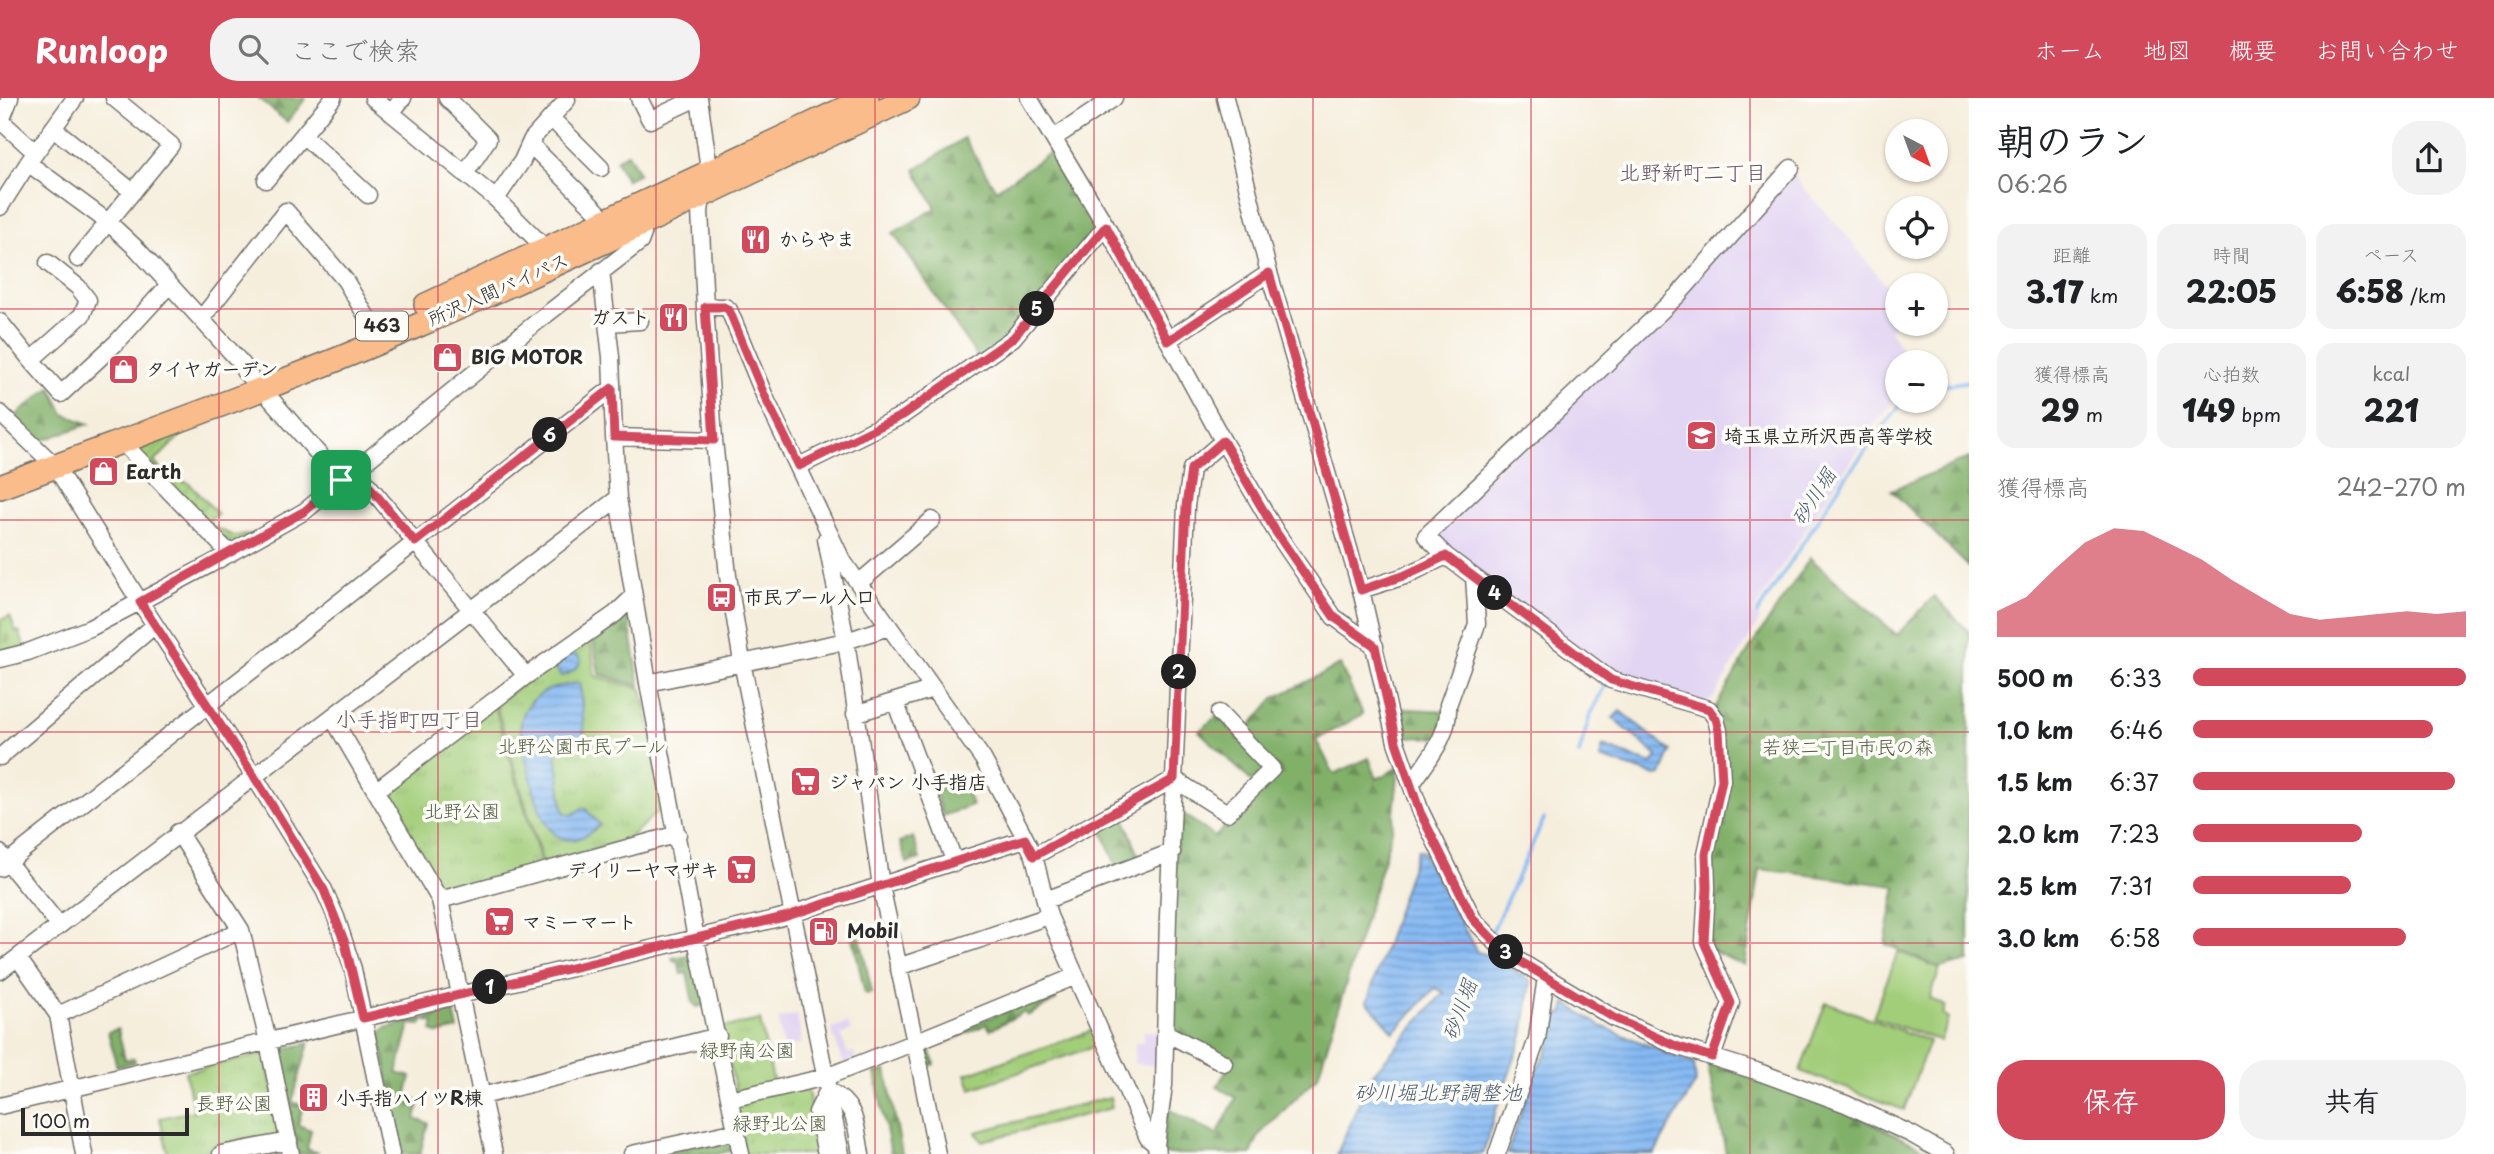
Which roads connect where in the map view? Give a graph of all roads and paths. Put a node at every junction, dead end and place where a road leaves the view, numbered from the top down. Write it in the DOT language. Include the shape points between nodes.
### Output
graph roads {
  1 [pos="75,98"];
  2 [pos="114,98"];
  3 [pos="333,98"];
  4 [pos="373,98"];
  5 [pos="403,98"];
  6 [pos="447,98"];
  7 [pos="566,98"];
  8 [pos="639,98"];
  9 [pos="698,98"];
  10 [pos="867,98"];
  11 [pos="908,98"];
  12 [pos="1029,98"];
  13 [pos="1114,98"];
  14 [pos="1224,98"];
  15 [pos="7,99"];
  16 [pos="391,113"];
  17 [pos="551,118"];
  18 [pos="53,128"];
  19 [pos="303,135"];
  20 [pos="1054,138"];
  21 [pos="530,144"];
  22 [pos="31,158"];
  23 [pos="601,168"];
  24 [pos="1791,168"];
  25 [pos="707,171"];
  26 [pos="465,174"];
  27 [pos="266,180"];
  28 [pos="133,191"];
  29 [pos="368,195"];
  30 [pos="704,195"];
  31 [pos="496,199"];
  32 [pos="0,208"];
  33 [pos="606,220"];
  34 [pos="108,222"];
  35 [pos="1106,226"];
  36 [pos="643,234"];
  37 [pos="554,255"];
  38 [pos="78,259"];
  39 [pos="48,263"];
  40 [pos="601,271"];
  41 [pos="1269,273"];
  42 [pos="169,285"];
  43 [pos="580,287"];
  44 [pos="705,307"];
  45 [pos="201,319"];
  46 [pos="640,321"];
  47 [pos="0,322"];
  48 [pos="607,323"];
  49 [pos="374,329"];
  50 [pos="1168,341"];
  51 [pos="31,360"];
  52 [pos="251,378"];
  53 [pos="612,388"];
  54 [pos="270,398"];
  55 [pos="0,413"];
  56 [pos="614,437"];
  57 [pos="714,440"];
  58 [pos="121,441"];
  59 [pos="1223,441"];
  60 [pos="50,460"];
  61 [pos="799,466"];
  62 [pos="355,469"];
  63 [pos="0,470"];
  64 [pos="341,480"];
  65 [pos="0,487"];
  66 [pos="618,498"];
  67 [pos="820,509"];
  68 [pos="932,520"];
  69 [pos="415,542"];
  70 [pos="230,554"];
  71 [pos="1446,556"];
  72 [pos="1474,577"];
  73 [pos="860,582"];
  74 [pos="1361,590"];
  75 [pos="633,597"];
  76 [pos="140,602"];
  77 [pos="471,610"];
  78 [pos="155,625"];
  79 [pos="888,627"];
  80 [pos="846,641"];
  81 [pos="1375,646"];
  82 [pos="0,659"];
  83 [pos="742,662"];
  84 [pos="526,676"];
  85 [pos="648,683"];
  86 [pos="933,689"];
  87 [pos="895,701"];
  88 [pos="207,705"];
  89 [pos="1219,713"];
  90 [pos="855,714"];
  91 [pos="332,717"];
  92 [pos="0,757"];
  93 [pos="254,776"];
  94 [pos="1174,779"];
  95 [pos="1411,785"];
  96 [pos="377,790"];
  97 [pos="178,832"];
  98 [pos="678,834"];
  99 [pos="1025,839"];
  100 [pos="1172,852"];
  101 [pos="1034,856"];
  102 [pos="3,861"];
  103 [pos="955,863"];
  104 [pos="881,886"];
  105 [pos="440,900"];
  106 [pos="1048,908"];
  107 [pos="793,914"];
  108 [pos="59,926"];
  109 [pos="241,930"];
  110 [pos="696,938"];
  111 [pos="18,958"];
  112 [pos="898,967"];
  113 [pos="0,971"];
  114 [pos="1076,976"];
  115 [pos="1546,977"];
  116 [pos="461,994"];
  117 [pos="58,1015"];
  118 [pos="363,1018"];
  119 [pos="1166,1033"];
  120 [pos="718,1036"];
  121 [pos="267,1040"];
  122 [pos="915,1042"];
  123 [pos="1712,1057"];
  124 [pos="1224,1063"];
  125 [pos="827,1083"];
  126 [pos="71,1089"];
  127 [pos="482,1096"];
  128 [pos="730,1099"];
  129 [pos="0,1106"];
  130 [pos="737,1131"];
  131 [pos="290,1147"];
  132 [pos="1157,1150"];
  133 [pos="84,1154"];
  134 [pos="221,1154"];
  135 [pos="391,1154"];
  136 [pos="494,1154"];
  137 [pos="632,1154"];
  138 [pos="741,1154"];
  139 [pos="825,1154"];
  140 [pos="841,1154"];
  141 [pos="861,1154"];
  142 [pos="937,1154"];
  143 [pos="1497,1154"];
  144 [pos="1946,1154"];
  1 -- 18 [label="street"];
  2 -- 28 [label="street" via="172,145"];
  3 -- 19 [label="street"];
  4 -- 16 [label="street"];
  5 -- 16 [label="street"];
  6 -- 26 [label="street" via="488,139"];
  7 -- 17 [label="street"];
  8 -- 9 [label="street" via="649,120"];
  9 -- 25 [label="street"];
  10 -- 25 [label="highway, 所沢入間バイパス / 463"];
  11 -- 30 [label="highway, 所沢入間バイパス / 463"];
  12 -- 20 [label="street"];
  13 -- 20 [label="street"];
  14 -- 41 [label="street"];
  15 -- 22 [label="street" via="1,121"];
  16 -- 26 [label="street"];
  17 -- 21 [label="street"];
  17 -- 23 [label="street"];
  18 -- 22 [label="street"];
  18 -- 28 [label="street"];
  19 -- 27 [label="street"];
  19 -- 29 [label="street"];
  20 -- 35 [label="street"];
  21 -- 31 [label="street"];
  21 -- 33 [label="street"];
  22 -- 32 [label="street"];
  22 -- 34 [label="street"];
  24 -- 71 [label="street" via="1678,295 1426,536"];
  25 -- 30 [label="street"];
  25 -- 33 [label="highway, 所沢入間バイパス / 463"];
  26 -- 31 [label="street"];
  28 -- 34 [label="street"];
  30 -- 37 [label="highway, 所沢入間バイパス / 463"];
  30 -- 44 [label="street" via="700,211"];
  31 -- 37 [label="street"];
  33 -- 37 [label="highway, 所沢入間バイパス / 463"];
  34 -- 38 [label="street"];
  34 -- 42 [label="street"];
  35 -- 50 [label="street"];
  35 -- 61 [label="street" via="1013,338 903,415"];
  36 -- 40 [label="street" via="640,242"];
  37 -- 43 [label="street"];
  37 -- 49 [label="highway, 所沢入間バイパス / 463"];
  37 -- 58 [label="highway, 所沢入間バイパス / 463" via="420,325"];
  39 -- 51 [label="street" via="88,300 82,314"];
  40 -- 43 [label="street"];
  40 -- 48 [label="street"];
  41 -- 50 [label="street"];
  41 -- 74 [label="street"];
  42 -- 45 [label="street"];
  42 -- 51 [label="street" via="61,394"];
  43 -- 62 [label="street"];
  44 -- 57 [label="street"];
  44 -- 61 [label="street" via="729,310"];
  45 -- 49 [label="street" via="286,211 345,280"];
  45 -- 52 [label="street"];
  46 -- 48 [label="street"];
  47 -- 51 [label="street"];
  48 -- 53 [label="street"];
  49 -- 52 [label="highway, 所沢入間バイパス / 463"];
  50 -- 59 [label="street"];
  52 -- 60 [label="highway, 所沢入間バイパス / 463"];
  53 -- 56 [label="street"];
  53 -- 69 [label="street"];
  54 -- 64 [label="street"];
  55 -- 60 [label="street"];
  56 -- 57 [label="street"];
  56 -- 66 [label="street"];
  57 -- 83 [label="street"];
  58 -- 60 [label="highway, 所沢入間バイパス / 463"];
  58 -- 70 [label="street"];
  59 -- 81 [label="street" via="1276,532 1334,617"];
  59 -- 94 [label="street" via="1191,469 1189,481"];
  60 -- 63 [label="highway, 所沢入間バイパス / 463"];
  60 -- 65 [label="highway, 所沢入間バイパス / 463"];
  60 -- 76 [label="street"];
  61 -- 67 [label="street"];
  62 -- 64 [label="street"];
  62 -- 69 [label="street"];
  64 -- 70 [label="street" via="305,511"];
  66 -- 75 [label="street"];
  66 -- 77 [label="street"];
  67 -- 73 [label="street" via="842,559"];
  67 -- 80 [label="street"];
  68 -- 73 [label="street"];
  69 -- 77 [label="street"];
  69 -- 88 [label="street"];
  70 -- 76 [label="street"];
  71 -- 72 [label="street"];
  71 -- 74 [label="street"];
  72 -- 95 [label="street" via="1477,624 1448,705 1449,719 1440,742"];
  72 -- 123 [label="street" via="1611,680 1709,709 1716,719 1722,780 1706,854 1704,942 1731,1003"];
  73 -- 79 [label="street"];
  74 -- 81 [label="street"];
  75 -- 84 [label="street"];
  75 -- 85 [label="street"];
  76 -- 78 [label="street"];
  76 -- 82 [label="street" via="90,628"];
  77 -- 84 [label="street"];
  77 -- 91 [label="street"];
  78 -- 88 [label="street"];
  78 -- 92 [label="street"];
  79 -- 80 [label="street"];
  79 -- 86 [label="street"];
  80 -- 83 [label="street"];
  80 -- 90 [label="street"];
  81 -- 95 [label="street" via="1396,742"];
  83 -- 85 [label="street"];
  83 -- 107 [label="street"];
  84 -- 96 [label="street"];
  85 -- 98 [label="street"];
  86 -- 87 [label="street"];
  86 -- 99 [label="street" via="983,759"];
  87 -- 90 [label="street"];
  87 -- 103 [label="street"];
  88 -- 93 [label="street"];
  88 -- 102 [label="street"];
  89 -- 94 [label="street" via="1272,769 1227,813"];
  90 -- 104 [label="street"];
  91 -- 93 [label="street"];
  91 -- 96 [label="street"];
  93 -- 97 [label="street"];
  93 -- 118 [label="street" via="332,908 354,969"];
  94 -- 100 [label="street"];
  94 -- 101 [label="street"];
  95 -- 115 [label="street" via="1473,919 1506,953"];
  96 -- 105 [label="street"];
  97 -- 108 [label="street"];
  97 -- 109 [label="street"];
  98 -- 105 [label="street"];
  98 -- 110 [label="street"];
  99 -- 101 [label="street"];
  99 -- 103 [label="street"];
  100 -- 106 [label="street"];
  100 -- 119 [label="street"];
  101 -- 106 [label="street"];
  102 -- 108 [label="street"];
  103 -- 104 [label="street"];
  104 -- 107 [label="street"];
  104 -- 112 [label="street"];
  105 -- 116 [label="street"];
  106 -- 112 [label="street"];
  106 -- 114 [label="street"];
  107 -- 110 [label="street"];
  107 -- 125 [label="street"];
  108 -- 111 [label="street"];
  109 -- 117 [label="street"];
  109 -- 121 [label="street"];
  110 -- 116 [label="street"];
  110 -- 120 [label="street"];
  111 -- 113 [label="street"];
  111 -- 117 [label="street"];
  112 -- 122 [label="street"];
  114 -- 122 [label="street"];
  114 -- 132 [label="street"];
  115 -- 123 [label="street" via="1614,1018"];
  115 -- 143 [label="street" via="1537,1039"];
  116 -- 118 [label="street"];
  116 -- 127 [label="street"];
  117 -- 126 [label="street"];
  118 -- 121 [label="street"];
  118 -- 135 [label="street"];
  119 -- 124 [label="street"];
  119 -- 132 [label="street"];
  120 -- 127 [label="street"];
  120 -- 128 [label="street"];
  121 -- 126 [label="street"];
  121 -- 131 [label="street"];
  122 -- 125 [label="street"];
  122 -- 142 [label="street"];
  123 -- 144 [label="street" via="1846,1104"];
  125 -- 128 [label="street"];
  125 -- 139 [label="street" via="817,1112"];
  125 -- 140 [label="street"];
  125 -- 141 [label="street" via="852,1109"];
  126 -- 129 [label="street"];
  126 -- 133 [label="street"];
  127 -- 136 [label="street"];
  128 -- 130 [label="street"];
  130 -- 137 [label="street"];
  130 -- 138 [label="street"];
  131 -- 134 [label="street"];
}
